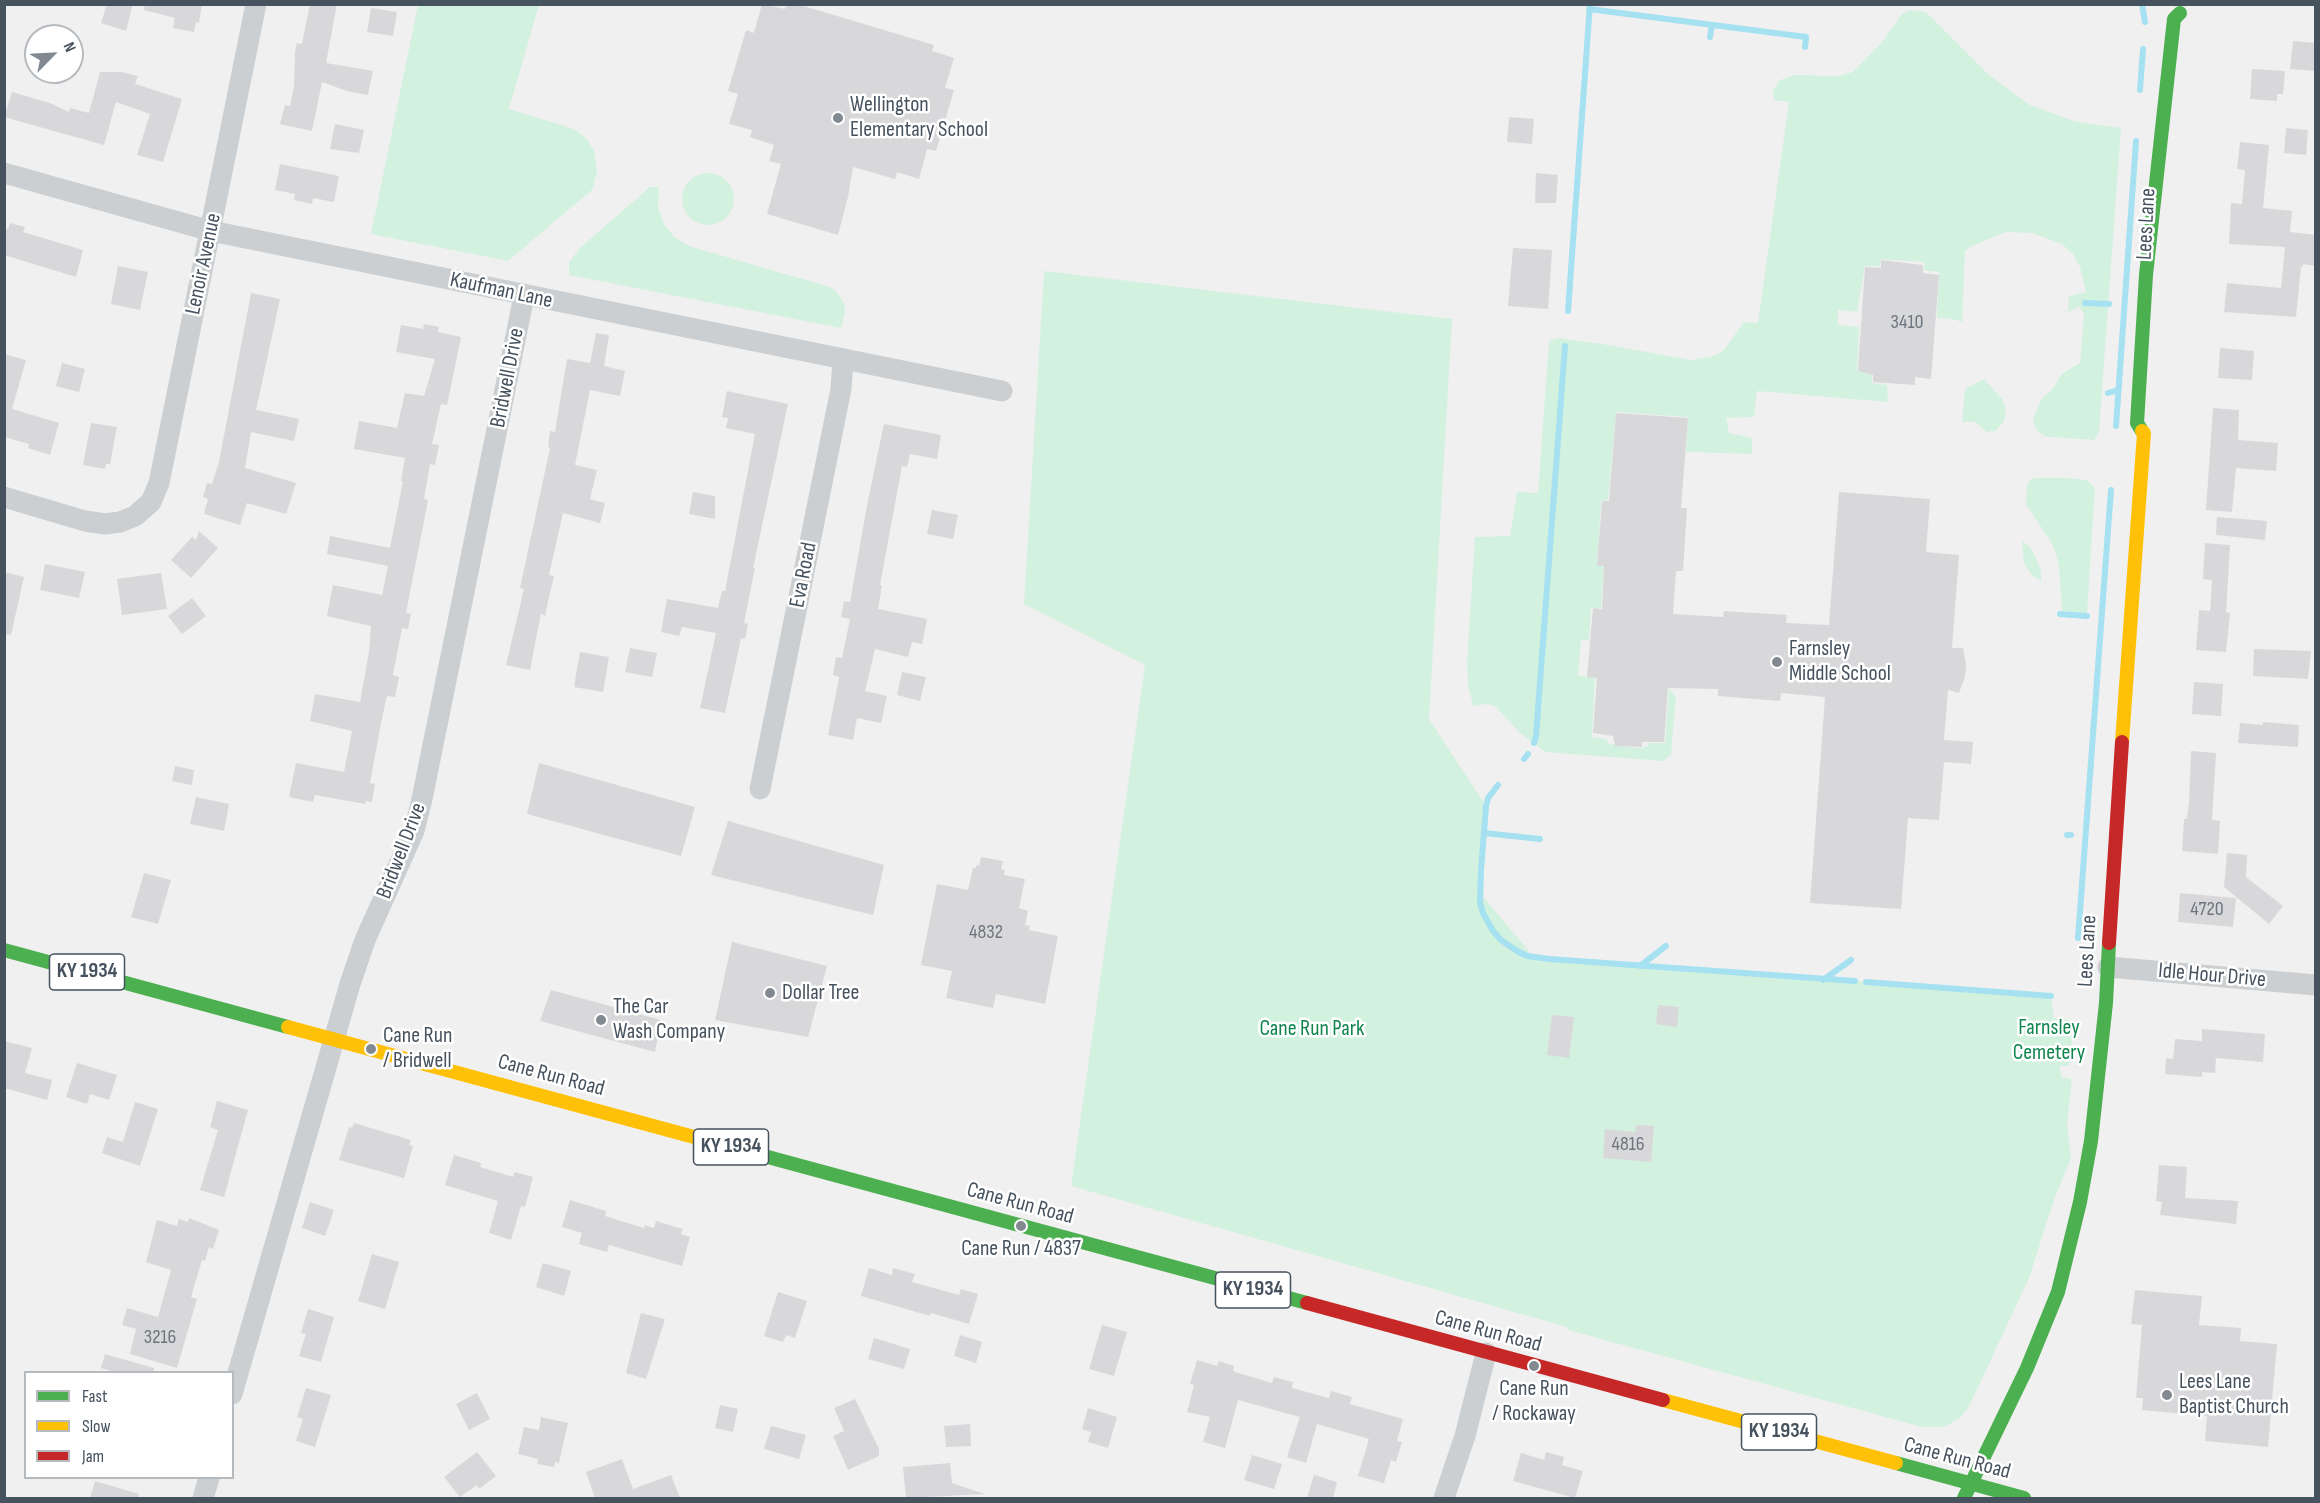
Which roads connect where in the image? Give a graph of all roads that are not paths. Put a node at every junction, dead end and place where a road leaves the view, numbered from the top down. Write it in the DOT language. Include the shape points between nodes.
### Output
graph roads {
  1 [pos="256,4"];
  2 [pos="2181,9"];
  3 [pos="4,173"];
  4 [pos="2170,181"];
  5 [pos="211,231"];
  6 [pos="524,296"];
  7 [pos="843,360"];
  8 [pos="1002,391"];
  9 [pos="4,497"];
  10 [pos="760,789"];
  11 [pos="4,950"];
  12 [pos="2108,967"];
  13 [pos="2316,985"];
  14 [pos="334,1038"];
  15 [pos="1486,1353"];
  16 [pos="234,1387"];
  17 [pos="209,1479"];
  18 [pos="1970,1484"];
  19 [pos="203,1498"];
  20 [pos="1444,1498"];
  21 [pos="1964,1498"];
  22 [pos="2024,1498"];
  1 -- 5 [label="street, Lenoir Avenue"];
  2 -- 4 [label="main road, Lees Lane" via="2186,22"];
  2 -- 12 [label="main road, Lees Lane" via="2174,19 2146,275 2137,423 2150,430"];
  3 -- 5 [label="street, Kaufman Lane"];
  5 -- 6 [label="street, Kaufman Lane"];
  5 -- 9 [label="street, Lenoir Avenue" via="159,483 151,502 135,516 105,524"];
  6 -- 7 [label="street, Kaufman Lane"];
  6 -- 14 [label="street, Bridwell Drive" via="414,831 365,940"];
  7 -- 8 [label="street, Kaufman Lane"];
  7 -- 10 [label="street, Eva Road" via="841,388"];
  11 -- 14 [label="main road, Cane Run Road / KY 1934"];
  12 -- 13 [label="street, Idle Hour Drive"];
  12 -- 18 [label="main road, Lees Lane" via="2091,1141 2058,1292 2027,1368"];
  14 -- 15 [label="main road, Cane Run Road / KY 1934"];
  14 -- 16 [label="street, Bridwell Drive"];
  15 -- 18 [label="main road, Cane Run Road / KY 1934"];
  15 -- 20 [label="street"];
  17 -- 19 [label="street"];
  18 -- 21 [label="main road, Lees Lane"];
  18 -- 22 [label="main road, Cane Run Road / KY 1934"];
}
